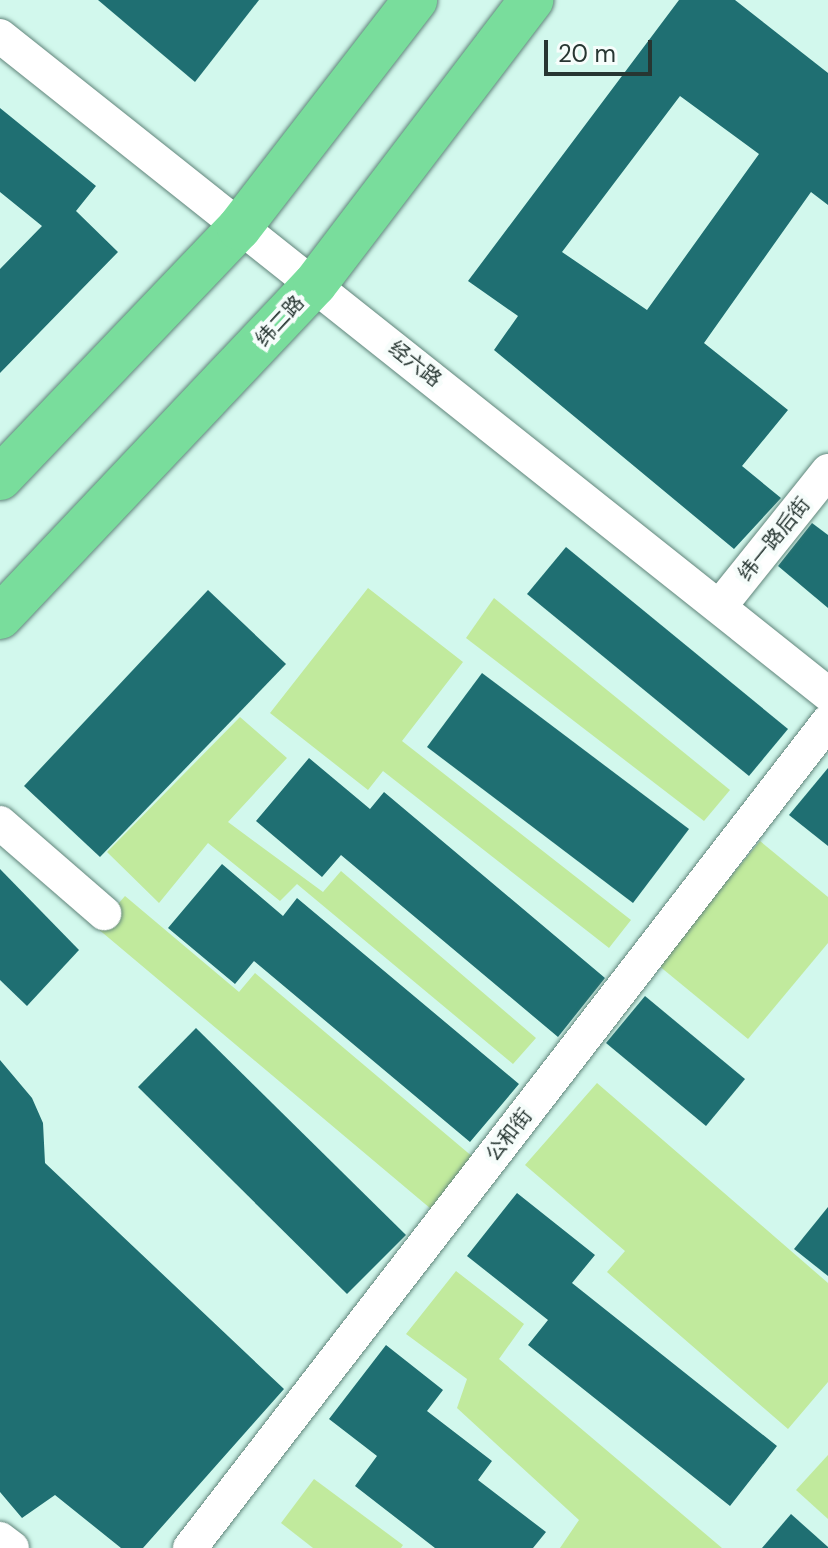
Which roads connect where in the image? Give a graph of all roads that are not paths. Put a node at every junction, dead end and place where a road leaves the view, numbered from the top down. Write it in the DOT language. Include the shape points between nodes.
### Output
graph roads {
  1 [pos="415,0"];
  2 [pos="531,0"];
  3 [pos="0,36"];
  4 [pos="239,228"];
  5 [pos="315,284"];
  6 [pos="828,471"];
  7 [pos="0,478"];
  8 [pos="720,606"];
  9 [pos="0,617"];
  10 [pos="828,694"];
  11 [pos="828,722"];
  12 [pos="0,823"];
  13 [pos="104,913"];
  14 [pos="0,1539"];
  15 [pos="12,1548"];
  16 [pos="190,1548"];
  1 -- 4 [label="highway"];
  2 -- 5 [label="highway, 纬二路"];
  3 -- 4 [label="street, 经六路"];
  4 -- 5 [label="street, 经六路"];
  4 -- 7 [label="highway"];
  5 -- 8 [label="street, 经六路"];
  5 -- 9 [label="highway, 纬二路"];
  6 -- 8 [label="street, 纬一路后街"];
  8 -- 10 [label="street, 经六路"];
  11 -- 16 [label="street, 公和街"];
  12 -- 13 [label="street"];
  14 -- 15 [label="street"];
}
